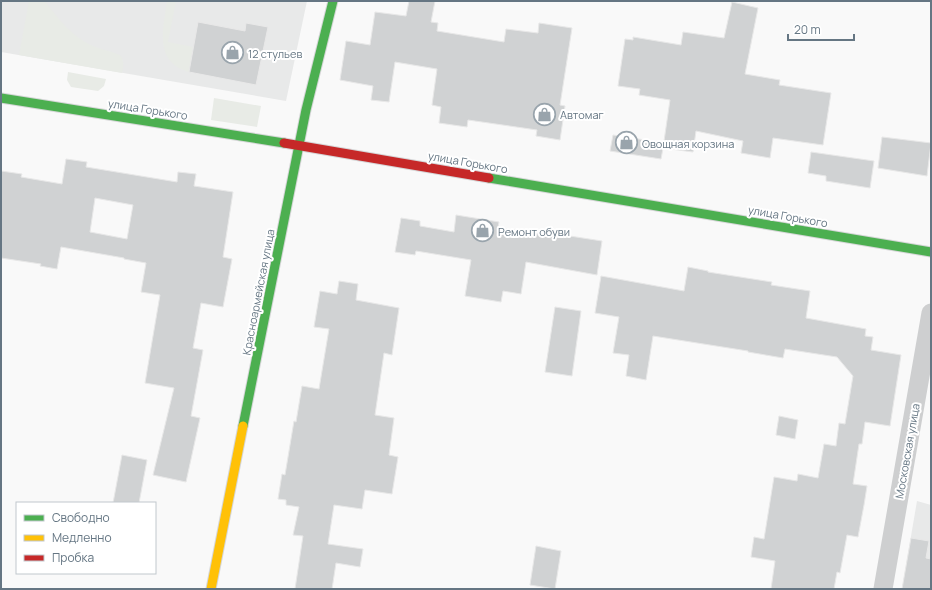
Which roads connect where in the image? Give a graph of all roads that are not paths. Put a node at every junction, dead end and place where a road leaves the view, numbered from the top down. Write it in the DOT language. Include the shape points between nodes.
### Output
graph roads {
  1 [pos="333,1"];
  2 [pos="1,98"];
  3 [pos="300,146"];
  4 [pos="931,252"];
  5 [pos="931,313"];
  6 [pos="211,589"];
  7 [pos="884,589"];
  1 -- 3 [label="main road, Красноармейская улица" via="306,110"];
  2 -- 3 [label="main road, улица Горького"];
  3 -- 4 [label="main road, улица Горького"];
  3 -- 6 [label="main road, Красноармейская улица"];
  5 -- 7 [label="street, Московская улица"];
}
